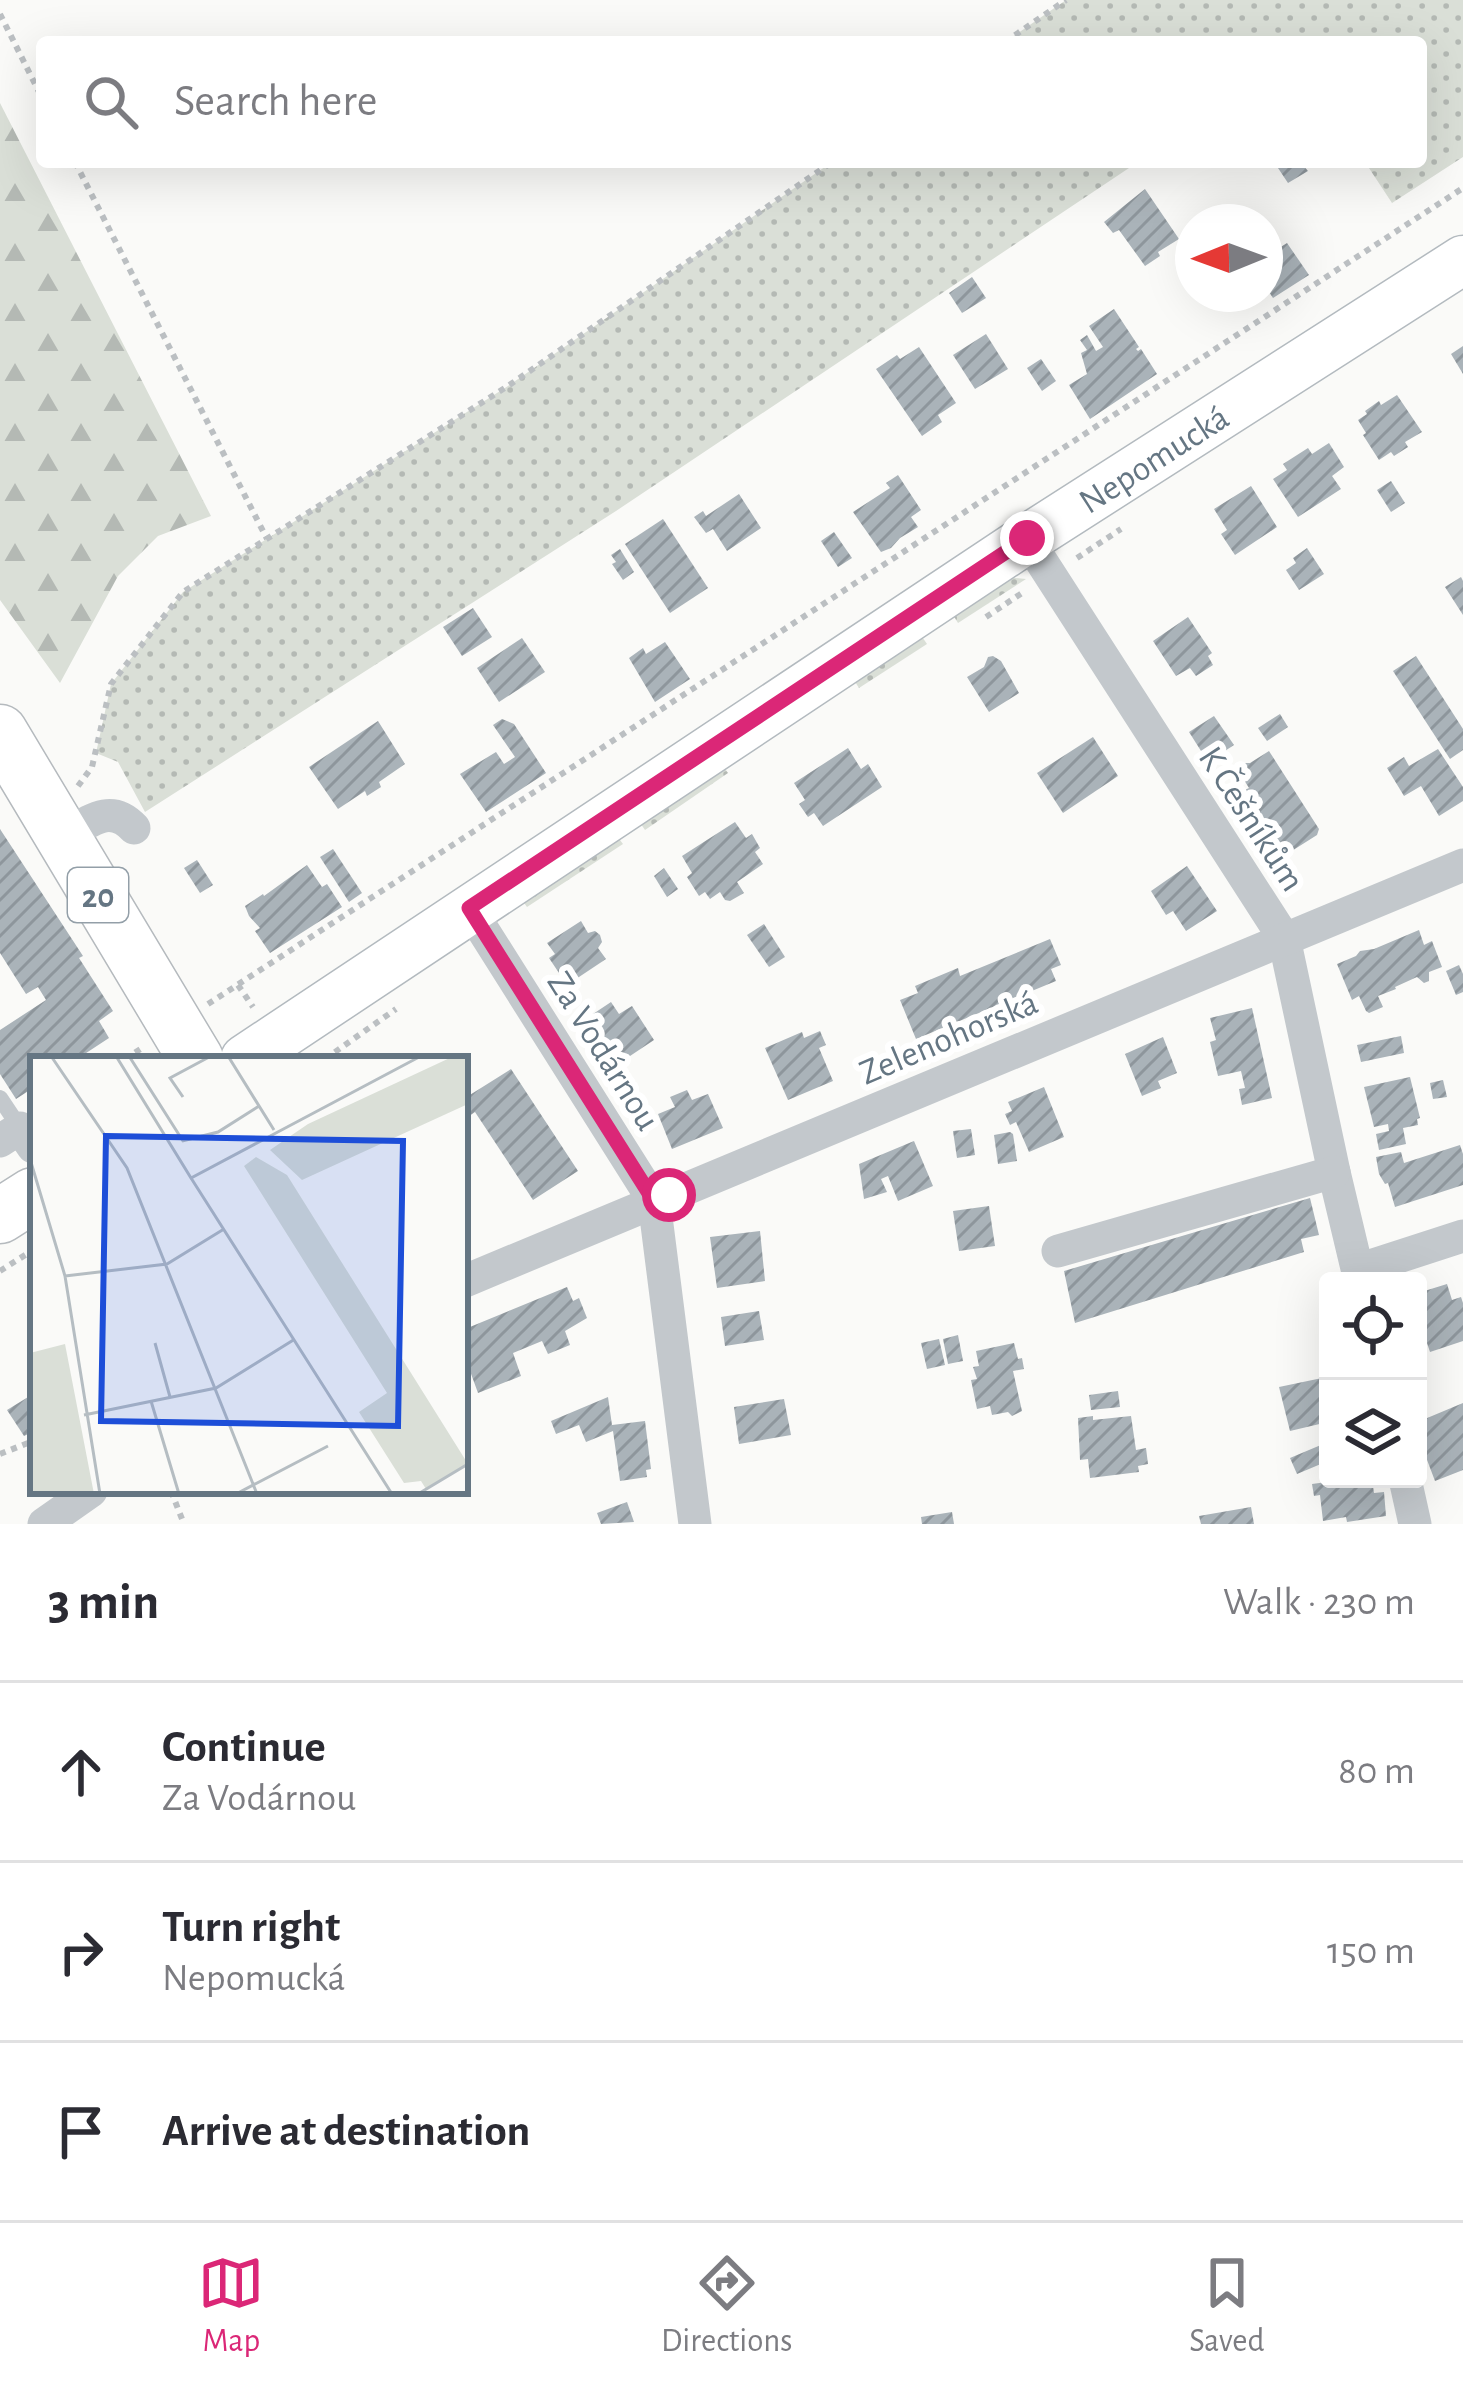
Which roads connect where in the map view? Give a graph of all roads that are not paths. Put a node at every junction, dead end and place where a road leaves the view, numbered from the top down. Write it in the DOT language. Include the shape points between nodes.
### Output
graph roads {
  1 [pos="1463,260"];
  2 [pos="1038,557"];
  3 [pos="0,732"];
  4 [pos="134,828"];
  5 [pos="63,837"];
  6 [pos="1463,865"];
  7 [pos="469,908"];
  8 [pos="1284,938"];
  9 [pos="194,1056"];
  10 [pos="249,1056"];
  11 [pos="0,1098"];
  12 [pos="18,1139"];
  13 [pos="1334,1172"];
  14 [pos="30,1197"];
  15 [pos="654,1201"];
  16 [pos="0,1216"];
  17 [pos="1463,1236"];
  18 [pos="1058,1251"];
  19 [pos="1358,1272"];
  20 [pos="1367,1272"];
  21 [pos="468,1280"];
  22 [pos="1407,1488"];
  23 [pos="88,1494"];
  24 [pos="44,1524"];
  25 [pos="695,1524"];
  26 [pos="1415,1524"];
  1 -- 2 [label="street, Nepomucká"];
  2 -- 7 [label="street, Nepomucká"];
  2 -- 8 [label="street, K Češníkům"];
  3 -- 5 [label="main road, 20"];
  4 -- 5 [label="street" via="109,814"];
  5 -- 9 [label="main road, 20"];
  6 -- 8 [label="street, Zelenohorská"];
  7 -- 10 [label="street, Nepomucká"];
  7 -- 15 [label="street, Za Vodárnou"];
  8 -- 13 [label="street, K Češníkům"];
  8 -- 15 [label="street, Zelenohorská"];
  11 -- 12 [label="lane"];
  13 -- 18 [label="street"];
  13 -- 19 [label="street, K Češníkům"];
  14 -- 16 [label="main road"];
  15 -- 21 [label="street, Zelenohorská"];
  15 -- 25 [label="street, Za Vodárnou"];
  17 -- 20 [label="street"];
  22 -- 26 [label="street"];
  23 -- 24 [label="street"];
}
